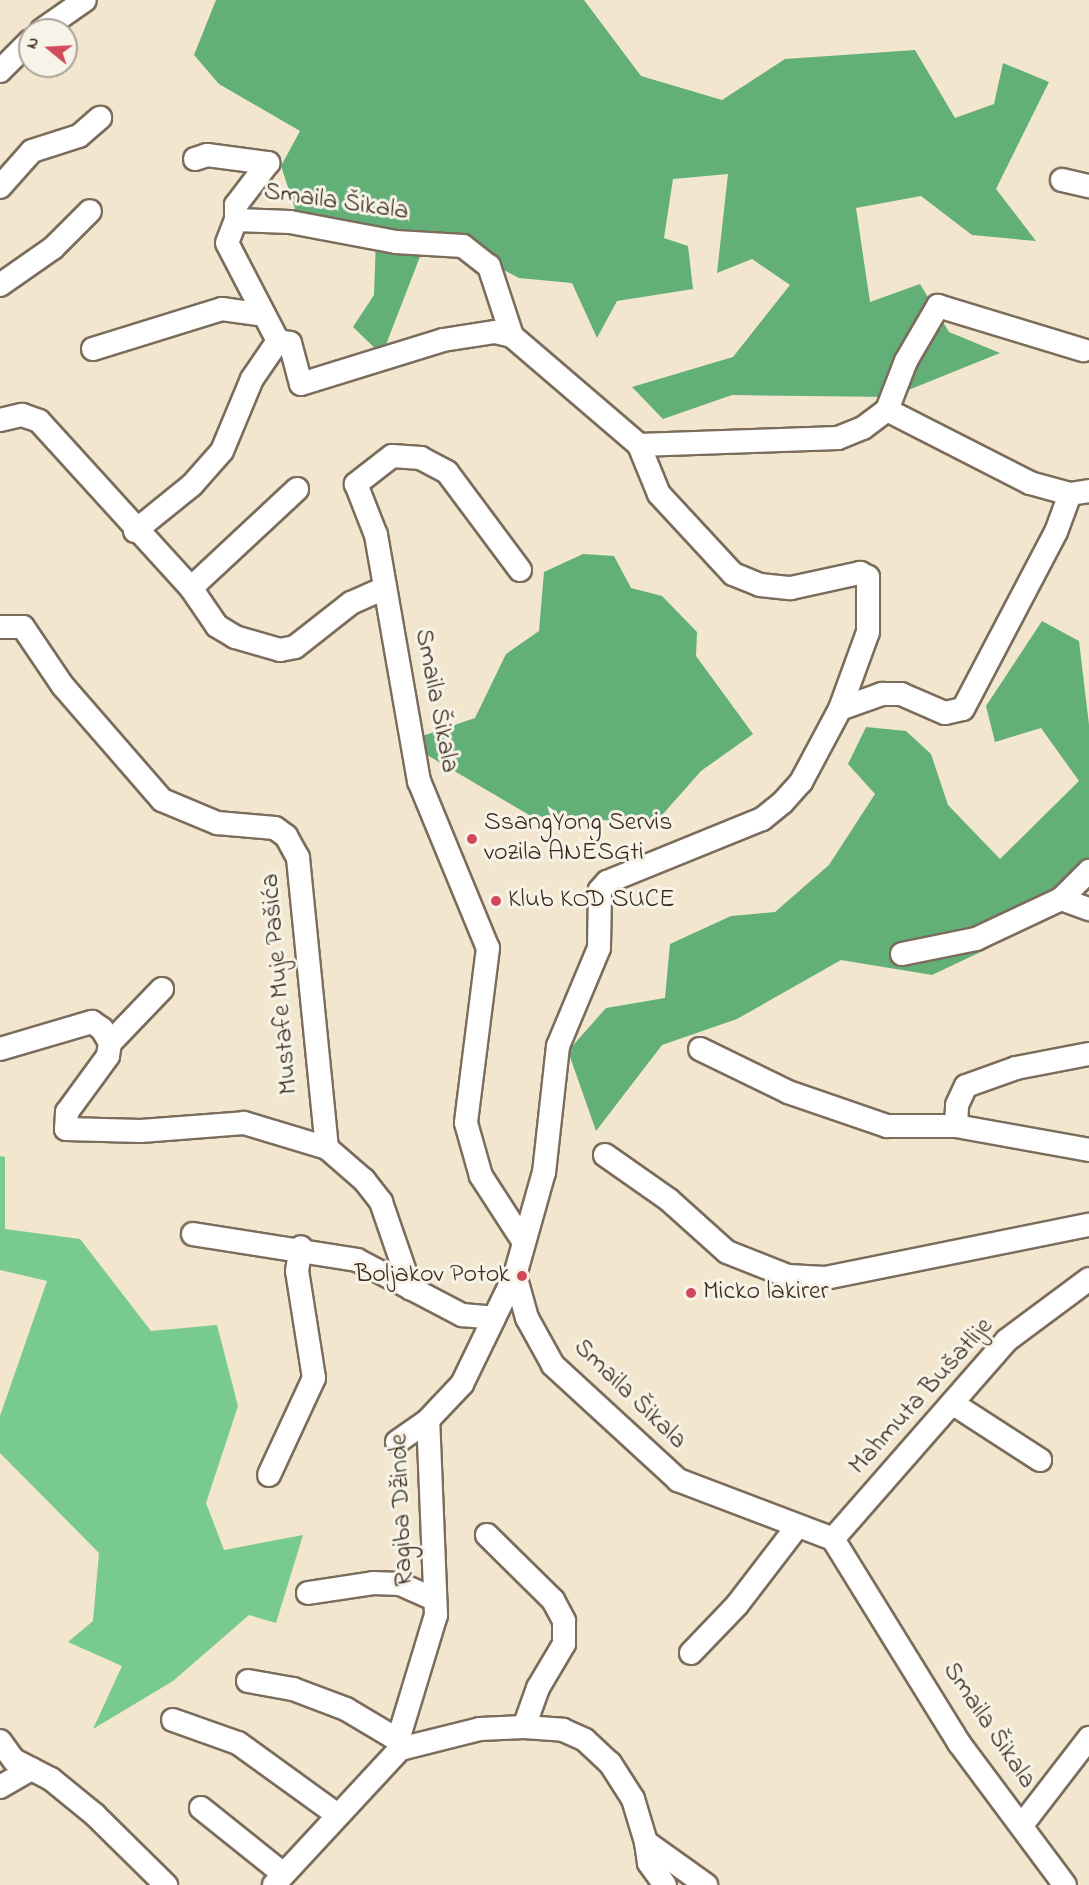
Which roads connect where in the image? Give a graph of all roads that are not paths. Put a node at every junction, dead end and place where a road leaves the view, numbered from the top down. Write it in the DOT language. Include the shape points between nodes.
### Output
graph roads {
  1 [pos="85,0"];
  2 [pos="59,18"];
  3 [pos="18,53"];
  4 [pos="0,71"];
  5 [pos="100,118"];
  6 [pos="195,159"];
  7 [pos="1062,180"];
  8 [pos="1089,186"];
  9 [pos="0,187"];
  10 [pos="90,211"];
  11 [pos="236,220"];
  12 [pos="0,285"];
  13 [pos="264,315"];
  14 [pos="512,336"];
  15 [pos="278,341"];
  16 [pos="93,349"];
  17 [pos="1083,350"];
  18 [pos="887,410"];
  19 [pos="0,420"];
  20 [pos="639,445"];
  21 [pos="297,489"];
  22 [pos="1079,493"];
  23 [pos="135,531"];
  24 [pos="520,570"];
  25 [pos="191,588"];
  26 [pos="385,588"];
  27 [pos="0,627"];
  28 [pos="840,709"];
  29 [pos="1089,871"];
  30 [pos="1061,899"];
  31 [pos="1089,909"];
  32 [pos="902,954"];
  33 [pos="162,988"];
  34 [pos="110,1043"];
  35 [pos="0,1049"];
  36 [pos="700,1049"];
  37 [pos="1089,1054"];
  38 [pos="956,1126"];
  39 [pos="327,1148"];
  40 [pos="1089,1150"];
  41 [pos="605,1155"];
  42 [pos="1089,1225"];
  43 [pos="193,1234"];
  44 [pos="524,1241"];
  45 [pos="301,1247"];
  46 [pos="515,1275"];
  47 [pos="1089,1279"];
  48 [pos="411,1288"];
  49 [pos="494,1318"];
  50 [pos="952,1403"];
  51 [pos="428,1420"];
  52 [pos="397,1442"];
  53 [pos="1040,1460"];
  54 [pos="268,1475"];
  55 [pos="796,1528"];
  56 [pos="487,1535"];
  57 [pos="833,1539"];
  58 [pos="308,1593"];
  59 [pos="434,1599"];
  60 [pos="691,1653"];
  61 [pos="248,1681"];
  62 [pos="173,1720"];
  63 [pos="524,1727"];
  64 [pos="1089,1738"];
  65 [pos="0,1741"];
  66 [pos="399,1745"];
  67 [pos="31,1769"];
  68 [pos="0,1787"];
  69 [pos="201,1808"];
  70 [pos="336,1814"];
  71 [pos="1022,1825"];
  72 [pos="646,1842"];
  73 [pos="278,1879"];
  74 [pos="166,1885"];
  75 [pos="665,1885"];
  76 [pos="706,1885"];
  77 [pos="1065,1885"];
  1 -- 2 [label="street"];
  3 -- 4 [label="street"];
  5 -- 9 [label="street" via="79,136 32,151"];
  6 -- 11 [label="street" via="207,155 268,163 237,205"];
  7 -- 8 [label="street"];
  10 -- 12 [label="street" via="53,248"];
  11 -- 13 [label="street, Smaila Šikala" via="227,243"];
  11 -- 14 [label="street, Smaila Šikala" via="290,222 396,242 463,246 489,266"];
  13 -- 15 [label="street, Smaila Šikala"];
  13 -- 16 [label="street" via="222,309"];
  14 -- 15 [label="street, Smaila Šikala" via="495,332 443,340 312,384 296,379 290,343"];
  14 -- 20 [label="street"];
  15 -- 23 [label="street" via="252,379 222,451 192,485"];
  17 -- 18 [label="street" via="938,306 910,352"];
  18 -- 20 [label="street" via="838,438"];
  18 -- 22 [label="street" via="1030,483"];
  19 -- 23 [label="street" via="22,415 39,421"];
  20 -- 28 [label="street" via="659,494 733,574 760,585 791,588 860,573 868,577 868,632"];
  21 -- 25 [label="street"];
  22 -- 28 [label="street" via="963,709 945,713 901,694 882,694"];
  23 -- 25 [label="street"];
  24 -- 26 [label="street, Smaila Šikala" via="447,472 421,458 392,456 356,484 376,535"];
  25 -- 26 [label="street" via="217,626 235,637 280,650 295,647 351,603"];
  26 -- 44 [label="street, Smaila Šikala" via="419,781 488,948 466,1123 481,1176"];
  27 -- 39 [label="street, Mustafe Muje Pašića" via="23,627 118,755 162,800 217,823 275,828 286,836 298,858"];
  28 -- 44 [label="street" via="801,782 769,813 600,890 599,948 558,1046 544,1172"];
  29 -- 30 [label="street"];
  30 -- 31 [label="street"];
  30 -- 32 [label="street" via="976,939"];
  33 -- 34 [label="street"];
  34 -- 35 [label="street" via="92,1022"];
  34 -- 39 [label="street, Mustafe Muje Pašića" via="108,1056 67,1112 66,1129 141,1131 244,1123"];
  36 -- 38 [label="street" via="788,1092 887,1126"];
  37 -- 38 [label="street" via="1016,1068 966,1086 957,1106"];
  38 -- 40 [label="street"];
  39 -- 48 [label="street, Mustafe Muje Pašića" via="364,1180 381,1202"];
  41 -- 42 [label="street" via="669,1200 727,1252 788,1276 825,1278"];
  43 -- 45 [label="street" via="236,1245"];
  44 -- 46 [label="street"];
  45 -- 48 [label="street" via="357,1260"];
  45 -- 54 [label="street" via="297,1271 314,1378"];
  46 -- 49 [label="street"];
  46 -- 55 [label="street, Smaila Šikala" via="527,1318 553,1365 645,1454 678,1480 716,1499"];
  47 -- 50 [label="street, Mahmuta Bušatlije" via="1007,1340"];
  48 -- 49 [label="street" via="462,1315"];
  49 -- 51 [label="street" via="462,1383"];
  50 -- 53 [label="street"];
  50 -- 57 [label="street, Mahmuta Bušatlije"];
  51 -- 52 [label="street"];
  51 -- 59 [label="street, Ragiba Džinde"];
  55 -- 57 [label="street, Smaila Šikala"];
  55 -- 60 [label="street" via="737,1605"];
  56 -- 63 [label="street" via="553,1600 564,1621 564,1644"];
  57 -- 71 [label="street, Smaila Šikala" via="958,1743"];
  58 -- 59 [label="street, Ragiba Džinde" via="373,1582 400,1584"];
  59 -- 66 [label="street, Ragiba Džinde" via="434,1631"];
  61 -- 66 [label="street" via="293,1689 346,1709"];
  62 -- 70 [label="street" via="238,1743"];
  63 -- 66 [label="street" via="480,1729"];
  63 -- 72 [label="street" via="563,1731 585,1740 610,1763 633,1799"];
  64 -- 71 [label="street"];
  65 -- 67 [label="street" via="14,1760"];
  66 -- 70 [label="street, Ragiba Džinde"];
  67 -- 68 [label="street"];
  67 -- 74 [label="street" via="95,1815"];
  69 -- 73 [label="street, Ragiba Džinde"];
  70 -- 73 [label="street, Ragiba Džinde"];
  71 -- 77 [label="street, Smaila Šikala"];
  72 -- 75 [label="street" via="649,1863"];
  72 -- 76 [label="street"];
}
